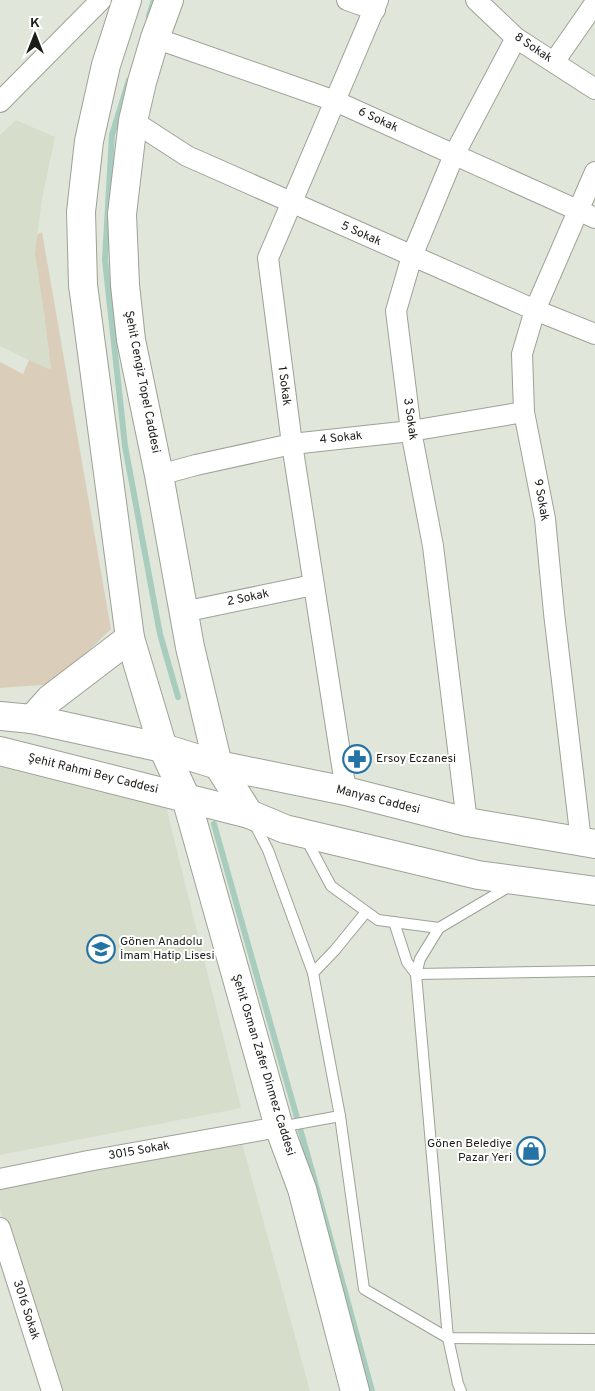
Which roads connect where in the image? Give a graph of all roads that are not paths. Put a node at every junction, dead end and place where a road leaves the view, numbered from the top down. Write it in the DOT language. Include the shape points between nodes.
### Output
graph roads {
  1 [pos="101,0"];
  2 [pos="127,0"];
  3 [pos="169,0"];
  4 [pos="347,0"];
  5 [pos="476,0"];
  6 [pos="595,3"];
  7 [pos="376,5"];
  8 [pos="155,38"];
  9 [pos="516,38"];
  10 [pos="554,62"];
  11 [pos="595,89"];
  12 [pos="335,101"];
  13 [pos="0,102"];
  14 [pos="133,121"];
  15 [pos="454,155"];
  16 [pos="595,172"];
  17 [pos="291,203"];
  18 [pos="586,214"];
  19 [pos="412,256"];
  20 [pos="535,310"];
  21 [pos="595,334"];
  22 [pos="524,412"];
  23 [pos="411,431"];
  24 [pos="292,444"];
  25 [pos="160,475"];
  26 [pos="313,585"];
  27 [pos="183,612"];
  28 [pos="130,638"];
  29 [pos="0,716"];
  30 [pos="32,719"];
  31 [pos="163,748"];
  32 [pos="0,751"];
  33 [pos="218,764"];
  34 [pos="346,791"];
  35 [pos="186,798"];
  36 [pos="249,814"];
  37 [pos="467,822"];
  38 [pos="303,834"];
  39 [pos="588,843"];
  40 [pos="519,881"];
  41 [pos="595,891"];
  42 [pos="366,912"];
  43 [pos="394,922"];
  44 [pos="439,928"];
  45 [pos="595,971"];
  46 [pos="313,973"];
  47 [pos="416,974"];
  48 [pos="340,1116"];
  49 [pos="279,1127"];
  50 [pos="0,1180"];
  51 [pos="0,1228"];
  52 [pos="448,1338"];
  53 [pos="595,1339"];
  54 [pos="52,1391"];
  55 [pos="355,1391"];
  56 [pos="461,1391"];
  1 -- 13 [label="street"];
  2 -- 28 [label="main road" via="106,65 89,141 81,212 83,285"];
  3 -- 8 [label="main road, Şehit Cengiz Topel Caddesi"];
  4 -- 7 [label="street"];
  5 -- 9 [label="street, 8 Sokak"];
  6 -- 10 [label="street"];
  7 -- 12 [label="street, 1 Sokak"];
  8 -- 12 [label="street, 6 Sokak"];
  8 -- 14 [label="main road, Şehit Cengiz Topel Caddesi"];
  9 -- 10 [label="street, 8 Sokak"];
  9 -- 15 [label="street, 3 Sokak"];
  10 -- 11 [label="street, 8 Sokak"];
  12 -- 15 [label="street, 6 Sokak"];
  12 -- 17 [label="street, 1 Sokak"];
  14 -- 17 [label="street, 5 Sokak" via="187,156"];
  14 -- 25 [label="main road, Şehit Cengiz Topel Caddesi" via="122,214 124,285 131,340"];
  15 -- 18 [label="street, 6 Sokak"];
  15 -- 19 [label="street, 3 Sokak"];
  16 -- 18 [label="street, 9 Sokak"];
  17 -- 19 [label="street, 5 Sokak"];
  17 -- 24 [label="street, 1 Sokak" via="268,258"];
  18 -- 20 [label="street, 9 Sokak"];
  19 -- 20 [label="street, 5 Sokak"];
  19 -- 23 [label="street, 3 Sokak" via="396,311"];
  20 -- 21 [label="street, 5 Sokak"];
  20 -- 22 [label="street, 9 Sokak" via="522,354"];
  22 -- 23 [label="street, 4 Sokak"];
  22 -- 39 [label="street, 9 Sokak" via="545,519 554,612"];
  23 -- 24 [label="street, 4 Sokak"];
  23 -- 37 [label="street, 3 Sokak" via="433,546"];
  24 -- 25 [label="street, 4 Sokak"];
  24 -- 26 [label="street, 1 Sokak"];
  25 -- 27 [label="main road, Şehit Cengiz Topel Caddesi"];
  26 -- 27 [label="street, 2 Sokak"];
  26 -- 34 [label="street, 1 Sokak"];
  27 -- 33 [label="main road, Şehit Cengiz Topel Caddesi"];
  28 -- 30 [label="main road" via="50,699"];
  28 -- 31 [label="main road"];
  29 -- 30 [label="main road"];
  30 -- 31 [label="main road"];
  31 -- 33 [label="main road, Manyas Caddesi"];
  31 -- 35 [label="main road, Şehit Osman Zafer Dinmez Caddesi"];
  32 -- 35 [label="main road, Şehit Rahmi Bey Caddesi"];
  33 -- 34 [label="main road, Manyas Caddesi"];
  33 -- 36 [label="main road, Şehit Cengiz Topel Caddesi"];
  34 -- 37 [label="main road, Manyas Caddesi"];
  35 -- 36 [label="main road"];
  35 -- 49 [label="main road, Şehit Osman Zafer Dinmez Caddesi"];
  36 -- 38 [label="main road"];
  36 -- 46 [label="lane" via="268,850"];
  37 -- 39 [label="main road, Manyas Caddesi"];
  38 -- 40 [label="main road" via="478,875"];
  38 -- 42 [label="lane" via="331,886"];
  40 -- 41 [label="main road"];
  40 -- 44 [label="lane"];
  42 -- 43 [label="lane" via="378,920"];
  42 -- 46 [label="lane"];
  43 -- 44 [label="lane"];
  43 -- 47 [label="lane" via="407,962"];
  44 -- 47 [label="lane" via="420,959"];
  45 -- 47 [label="lane"];
  46 -- 48 [label="lane"];
  47 -- 52 [label="lane"];
  48 -- 49 [label="lane"];
  48 -- 52 [label="lane" via="364,1289"];
  49 -- 50 [label="street, 3015 Sokak"];
  49 -- 55 [label="main road, Şehit Osman Zafer Dinmez Caddesi" via="302,1189"];
  51 -- 54 [label="street, 3016 Sokak"];
  52 -- 53 [label="lane"];
  52 -- 56 [label="lane"];
}
